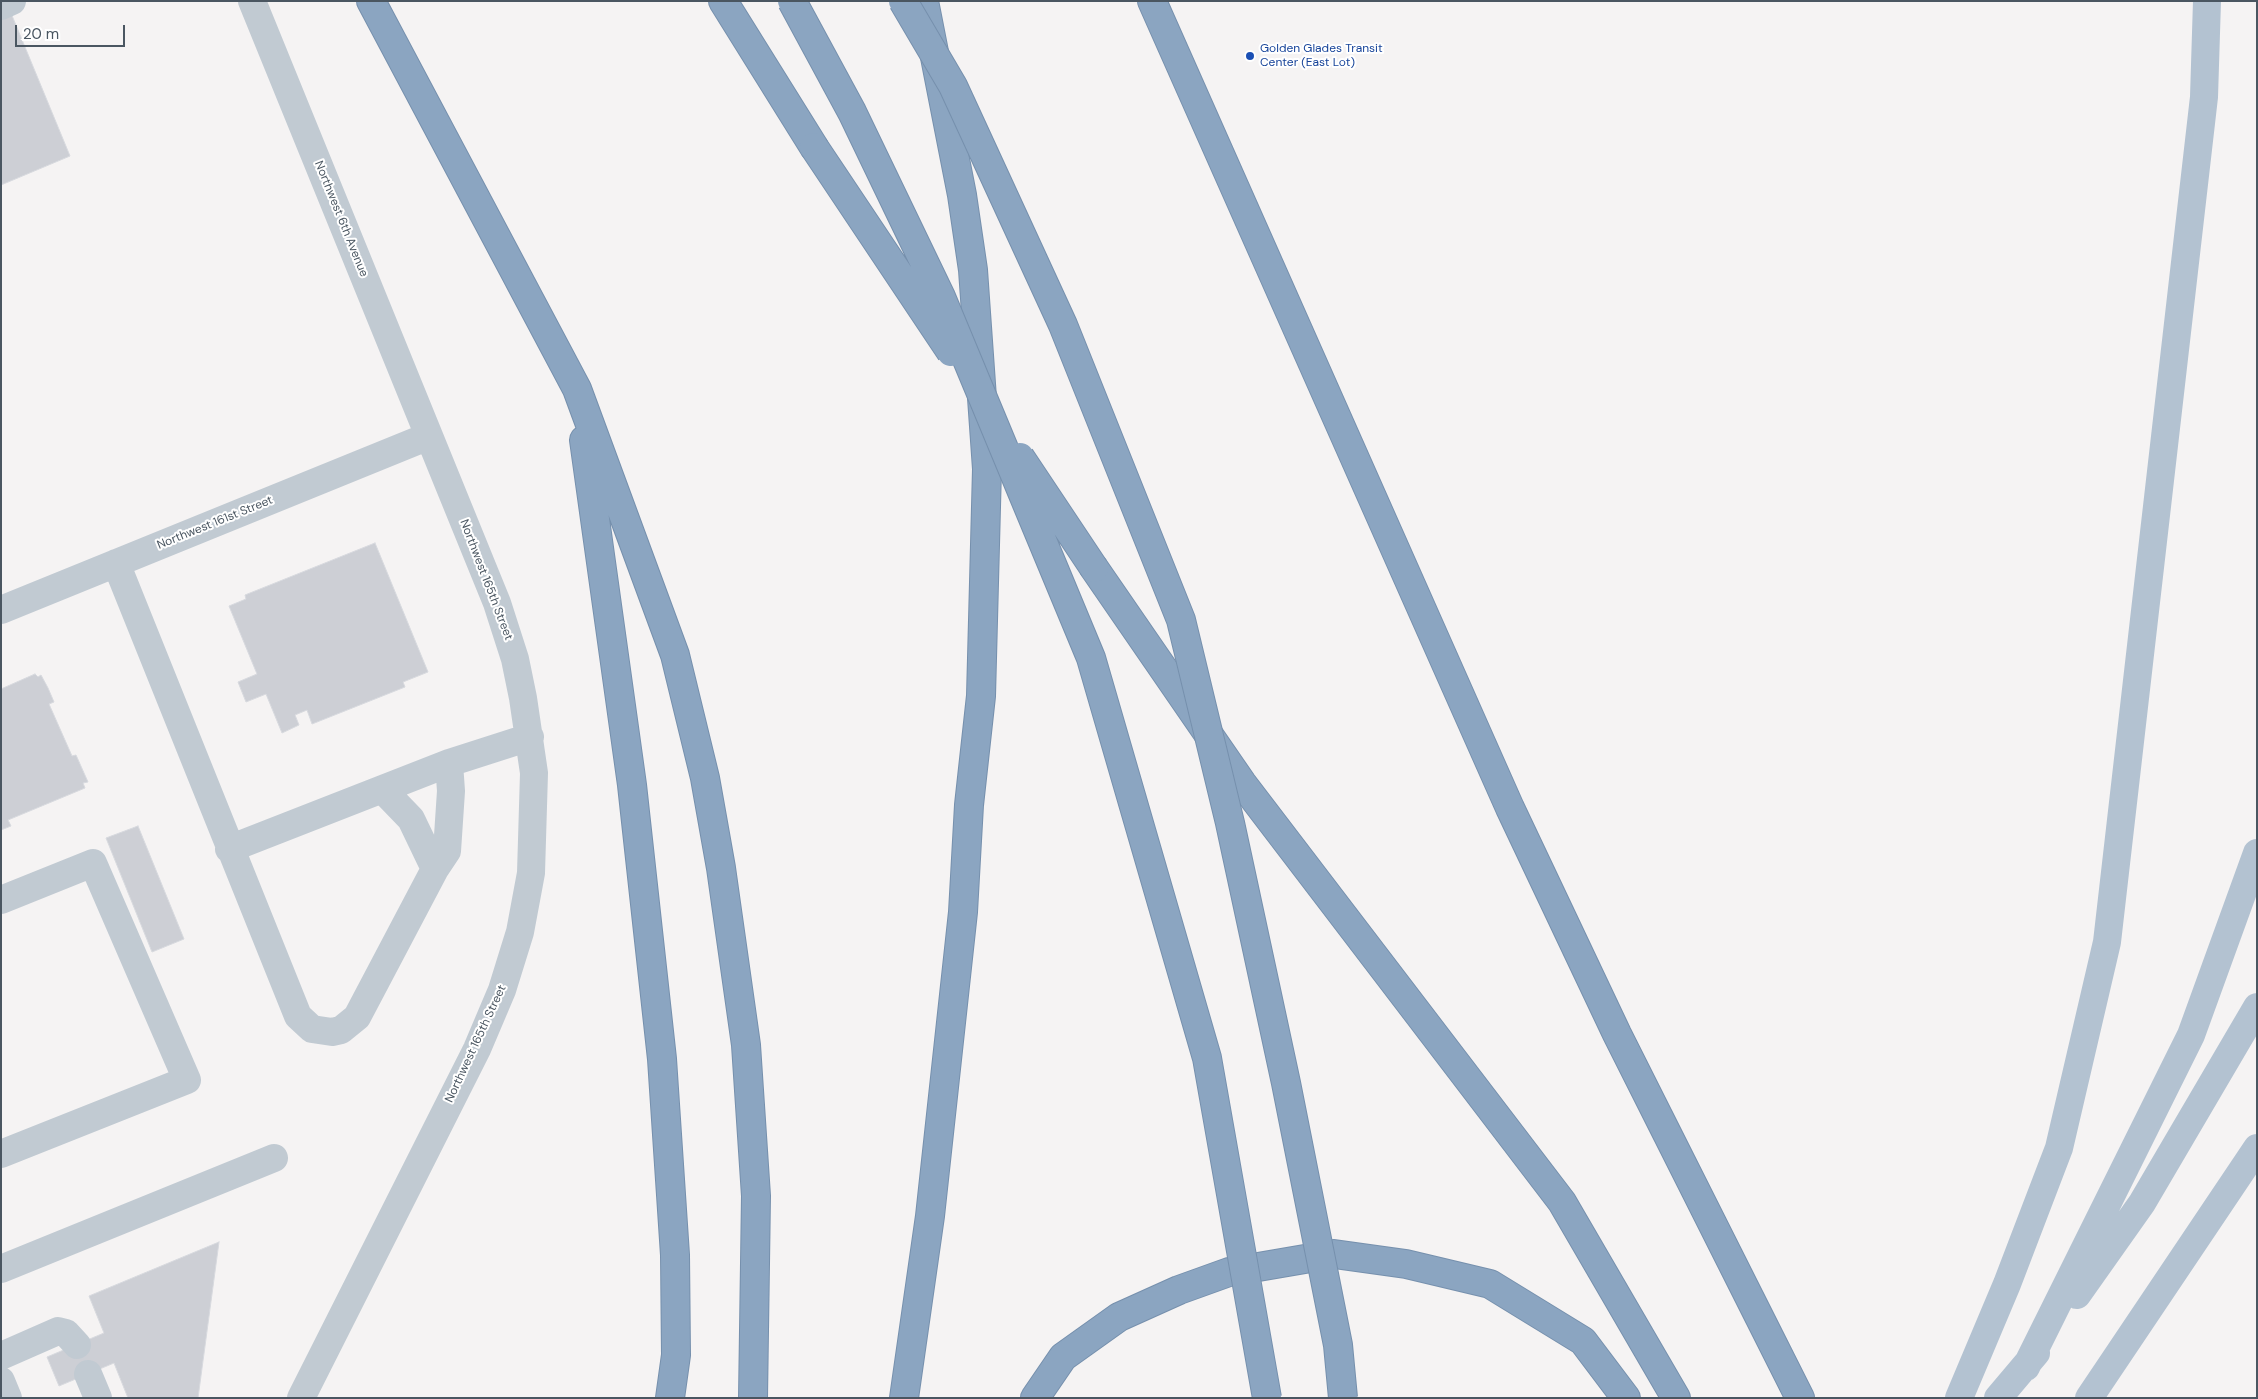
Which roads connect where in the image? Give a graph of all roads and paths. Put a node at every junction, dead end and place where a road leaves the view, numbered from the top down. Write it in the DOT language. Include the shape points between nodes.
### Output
graph roads {
  1 [pos="12,1"];
  2 [pos="252,1"];
  3 [pos="371,1"];
  4 [pos="723,1"];
  5 [pos="792,1"];
  6 [pos="903,1"];
  7 [pos="924,1"];
  8 [pos="1152,1"];
  9 [pos="2207,1"];
  10 [pos="1,6"];
  11 [pos="577,389"];
  12 [pos="429,436"];
  13 [pos="116,563"];
  14 [pos="1,610"];
  15 [pos="530,737"];
  16 [pos="449,763"];
  17 [pos="382,790"];
  18 [pos="229,849"];
  19 [pos="2257,853"];
  20 [pos="435,869"];
  21 [pos="1,900"];
  22 [pos="2257,1007"];
  23 [pos="2257,1148"];
  24 [pos="1,1154"];
  25 [pos="274,1158"];
  26 [pos="1,1269"];
  27 [pos="77,1345"];
  28 [pos="1,1356"];
  29 [pos="2026,1367"];
  30 [pos="1,1381"];
  31 [pos="8,1398"];
  32 [pos="301,1398"];
  33 [pos="670,1398"];
  34 [pos="753,1398"];
  35 [pos="904,1398"];
  36 [pos="1035,1398"];
  37 [pos="1267,1398"];
  38 [pos="1343,1398"];
  39 [pos="1626,1398"];
  40 [pos="1676,1398"];
  41 [pos="1800,1398"];
  42 [pos="1959,1398"];
  43 [pos="1998,1398"];
  44 [pos="2089,1398"];
  1 -- 10 [label="street"];
  2 -- 12 [label="street, Northwest 6th Avenue"];
  3 -- 11 [label="highway"];
  4 -- 40 [label="highway, bridge" via="814,147 1094,568 1242,783 1562,1202"];
  5 -- 37 [label="highway, bridge" via="852,112 941,297 1090,658 1207,1058"];
  6 -- 38 [label="highway, bridge" via="954,86 1063,325 1180,620 1230,823 1286,1083 1338,1346"];
  7 -- 35 [label="highway" via="973,270 987,468 981,696 969,805 963,912 930,1216"];
  8 -- 41 [label="highway" via="1510,808 1617,1034"];
  9 -- 42 [label="main road" via="2204,97 2107,942 2059,1148"];
  11 -- 33 [label="highway" via="632,785 662,1059 675,1255 676,1355"];
  11 -- 34 [label="highway" via="675,655 701,761 720,860 739,989 752,1119 756,1214"];
  12 -- 13 [label="street, Northwest 161st Street"];
  12 -- 15 [label="street, Northwest 165th Street" via="507,631"];
  13 -- 14 [label="street, Northwest 161st Street"];
  13 -- 18 [label="street"];
  15 -- 16 [label="street"];
  15 -- 32 [label="street, Northwest 165th Street" via="534,810 531,873 520,932 502,990 477,1049"];
  16 -- 17 [label="street"];
  16 -- 20 [label="street" via="451,791 447,851"];
  17 -- 18 [label="street"];
  17 -- 20 [label="street" via="411,819"];
  18 -- 20 [label="street" via="298,1016 308,1026 322,1032 341,1030 358,1017"];
  19 -- 29 [label="main road" via="2191,1035"];
  21 -- 24 [label="street" via="94,862 187,1080"];
  22 -- 29 [label="main road" via="2142,1203"];
  23 -- 44 [label="main road"];
  25 -- 26 [label="street"];
  27 -- 28 [label="street" via="66,1333 58,1331"];
  29 -- 43 [label="main road"];
  30 -- 31 [label="street"];
  36 -- 39 [label="highway" via="1063,1357 1119,1317 1229,1272 1334,1254 1406,1264 1490,1284 1583,1341"];
}
